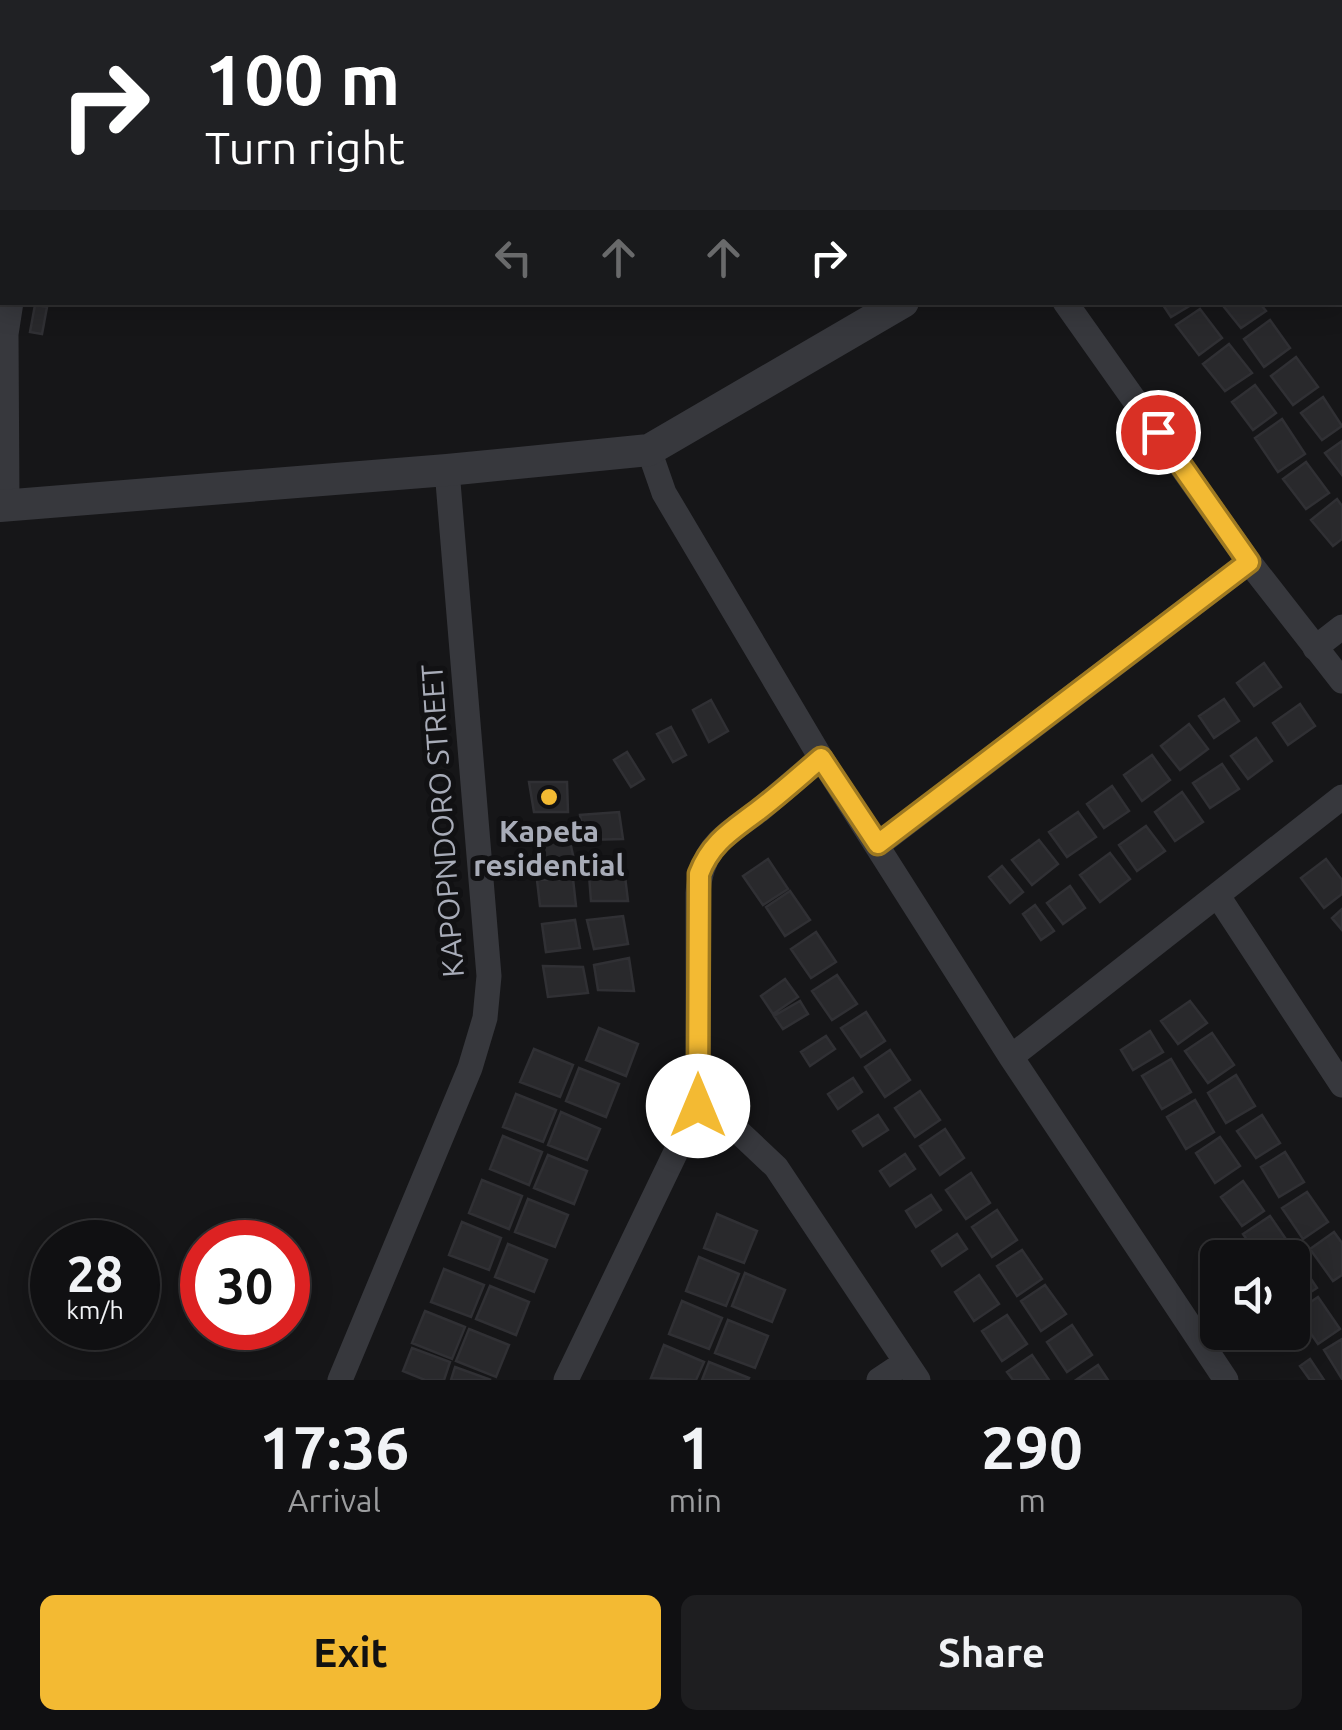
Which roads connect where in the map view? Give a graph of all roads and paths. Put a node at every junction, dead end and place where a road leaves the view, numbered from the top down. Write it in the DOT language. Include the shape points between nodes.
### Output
graph roads {
  1 [pos="11,305"];
  2 [pos="898,305"];
  3 [pos="1068,305"];
  4 [pos="650,450"];
  5 [pos="448,470"];
  6 [pos="4,506"];
  7 [pos="1249,562"];
  8 [pos="1342,627"];
  9 [pos="1314,648"];
  10 [pos="1342,681"];
  11 [pos="821,758"];
  12 [pos="1342,796"];
  13 [pos="878,844"];
  14 [pos="1218,896"];
  15 [pos="1011,1057"];
  16 [pos="1342,1086"];
  17 [pos="698,1106"];
  18 [pos="912,1371"];
  19 [pos="340,1380"];
  20 [pos="566,1380"];
  21 [pos="879,1380"];
  22 [pos="1226,1380"];
  1 -- 6 [label="street"];
  2 -- 4 [label="street"];
  3 -- 7 [label="street"];
  4 -- 5 [label="street"];
  4 -- 11 [label="street" via="664,493"];
  5 -- 6 [label="street"];
  5 -- 19 [label="street, KAPOPNDORO STREET" via="489,976 485,1018"];
  7 -- 9 [label="street"];
  7 -- 13 [label="street"];
  8 -- 9 [label="street"];
  9 -- 10 [label="street"];
  11 -- 13 [label="street"];
  11 -- 17 [label="street" via="728,831 699,874"];
  12 -- 14 [label="street"];
  13 -- 15 [label="street"];
  14 -- 15 [label="street"];
  14 -- 16 [label="street"];
  15 -- 22 [label="street"];
  17 -- 18 [label="street" via="726,1120 776,1166"];
  17 -- 20 [label="street"];
  18 -- 21 [label="street"];
}
